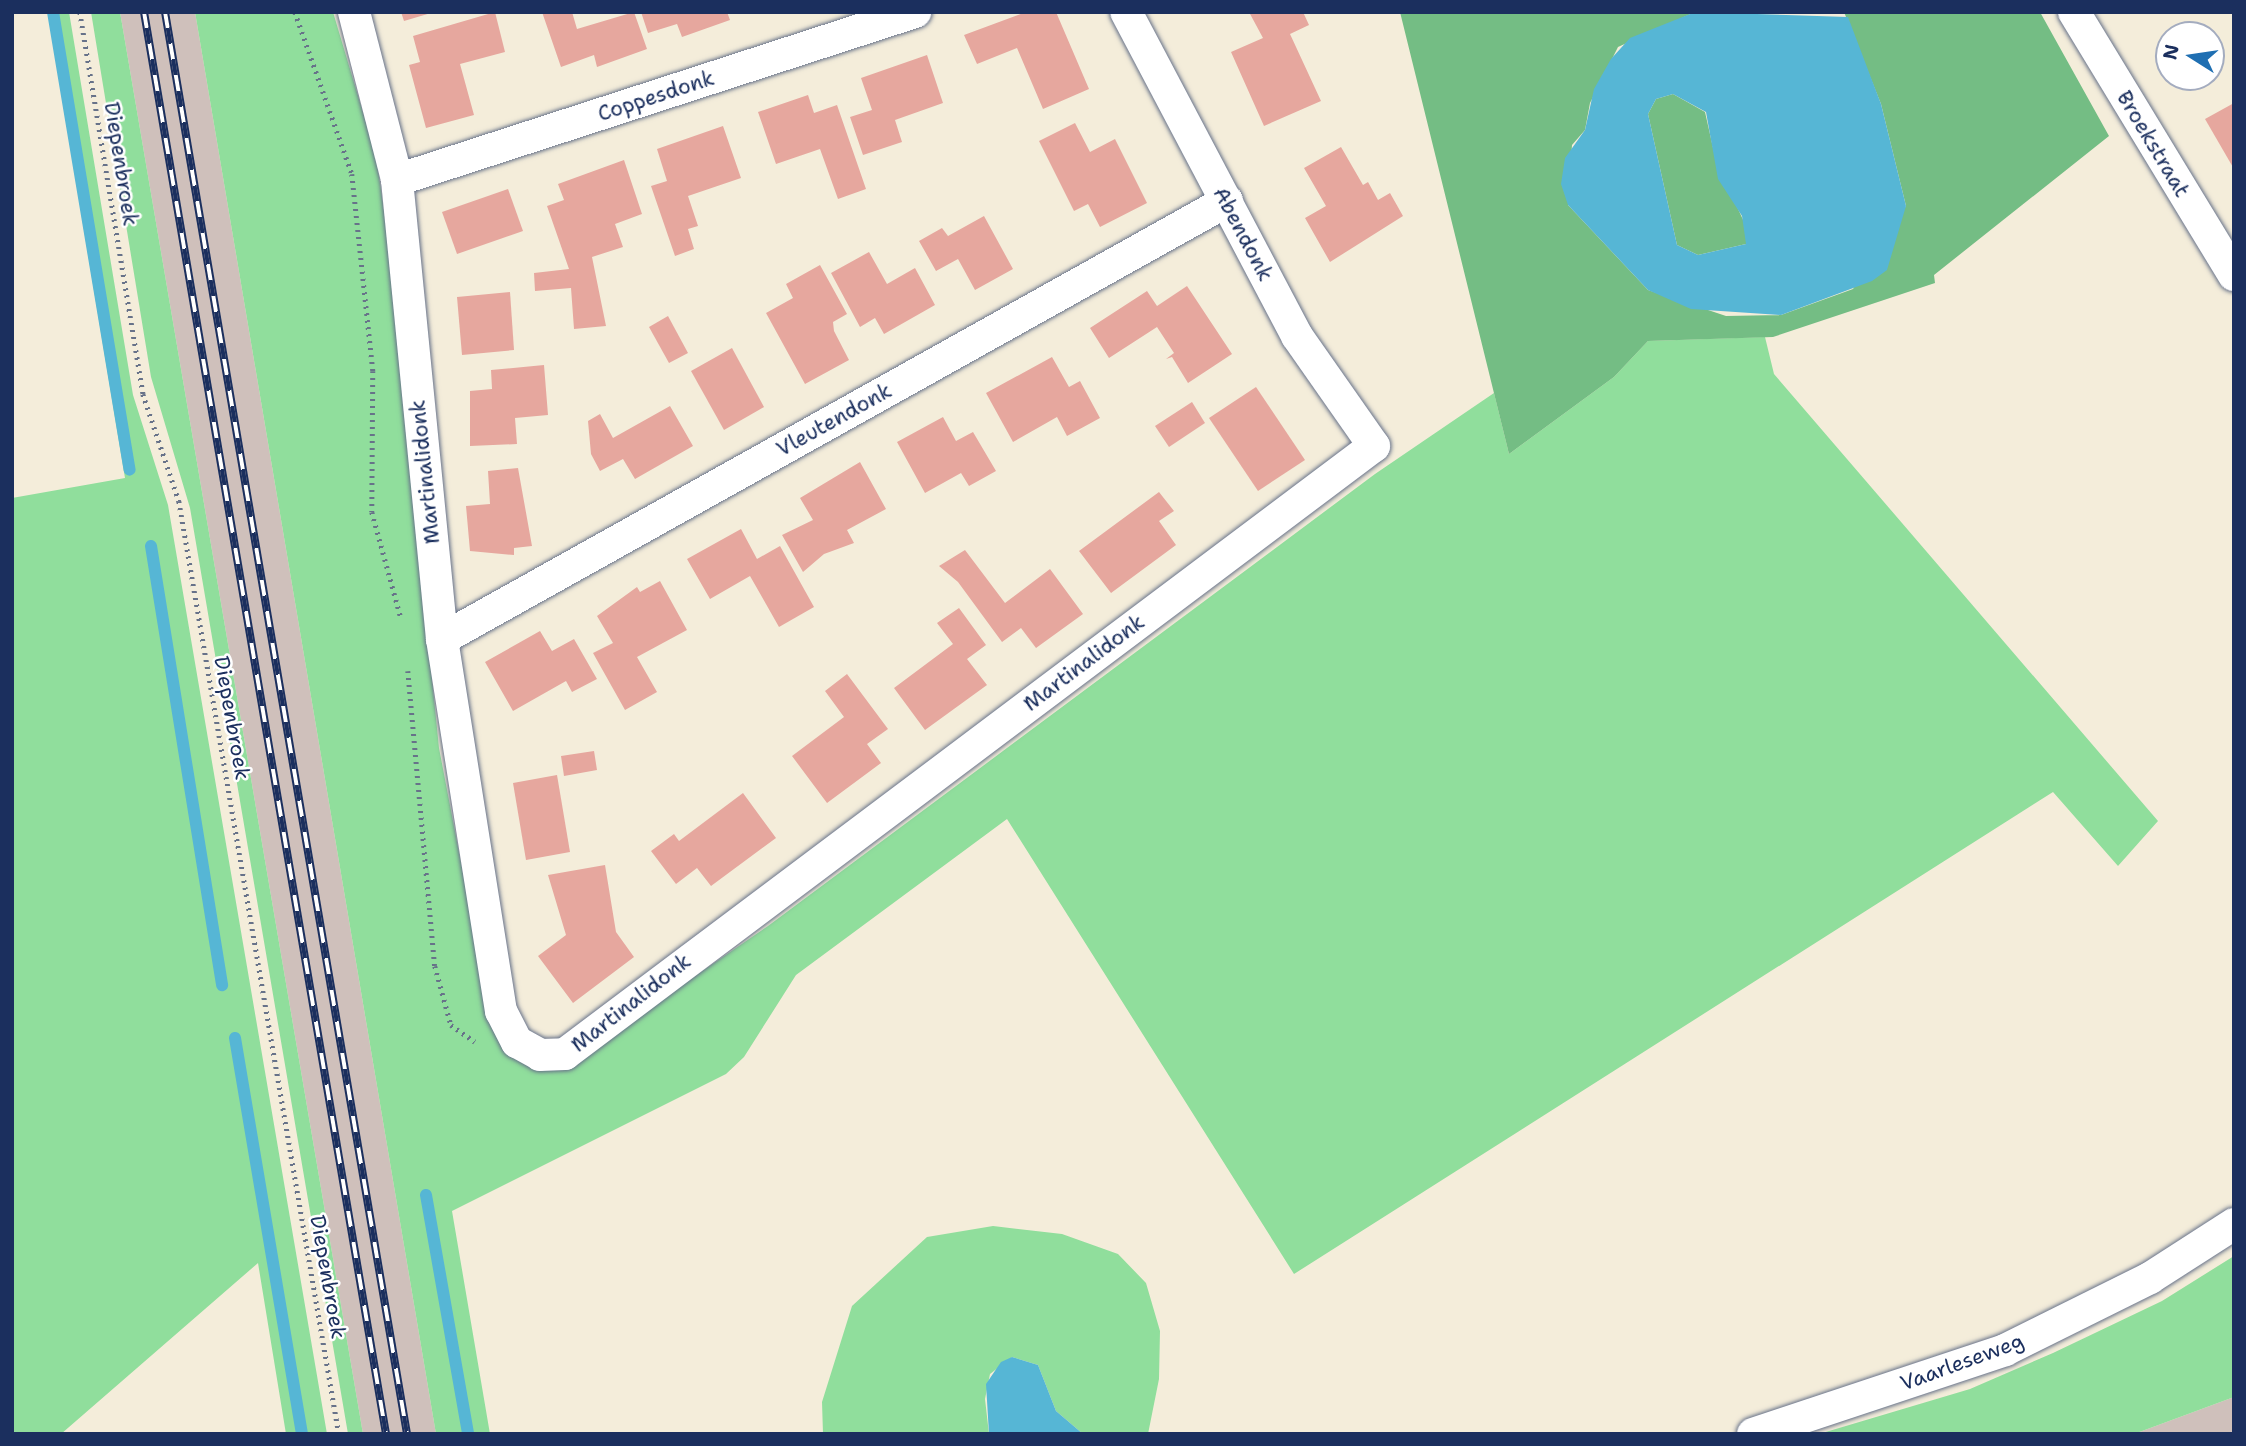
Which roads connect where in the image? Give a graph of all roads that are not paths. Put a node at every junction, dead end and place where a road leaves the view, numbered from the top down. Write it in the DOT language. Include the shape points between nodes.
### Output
graph roads {
  1 [pos="354,12"];
  2 [pos="915,12"];
  3 [pos="1126,12"];
  4 [pos="2074,12"];
  5 [pos="397,180"];
  6 [pos="1227,201"];
  7 [pos="2234,275"];
  8 [pos="1374,446"];
  9 [pos="442,639"];
  10 [pos="2234,1224"];
  11 [pos="1753,1434"];
  1 -- 5 [label="street, Martinalidonk"];
  2 -- 5 [label="street, Coppesdonk"];
  3 -- 6 [label="street, Abendonk"];
  4 -- 7 [label="street, Broekstraat"];
  5 -- 9 [label="street, Martinalidonk"];
  6 -- 8 [label="street, Abendonk" via="1297,337"];
  6 -- 9 [label="street, Vleutendonk"];
  8 -- 9 [label="street, Martinalidonk" via="565,1054 540,1055 517,1042 501,1011"];
  10 -- 11 [label="street, Vaarleseweg" via="2150,1278 2005,1350"];
}
